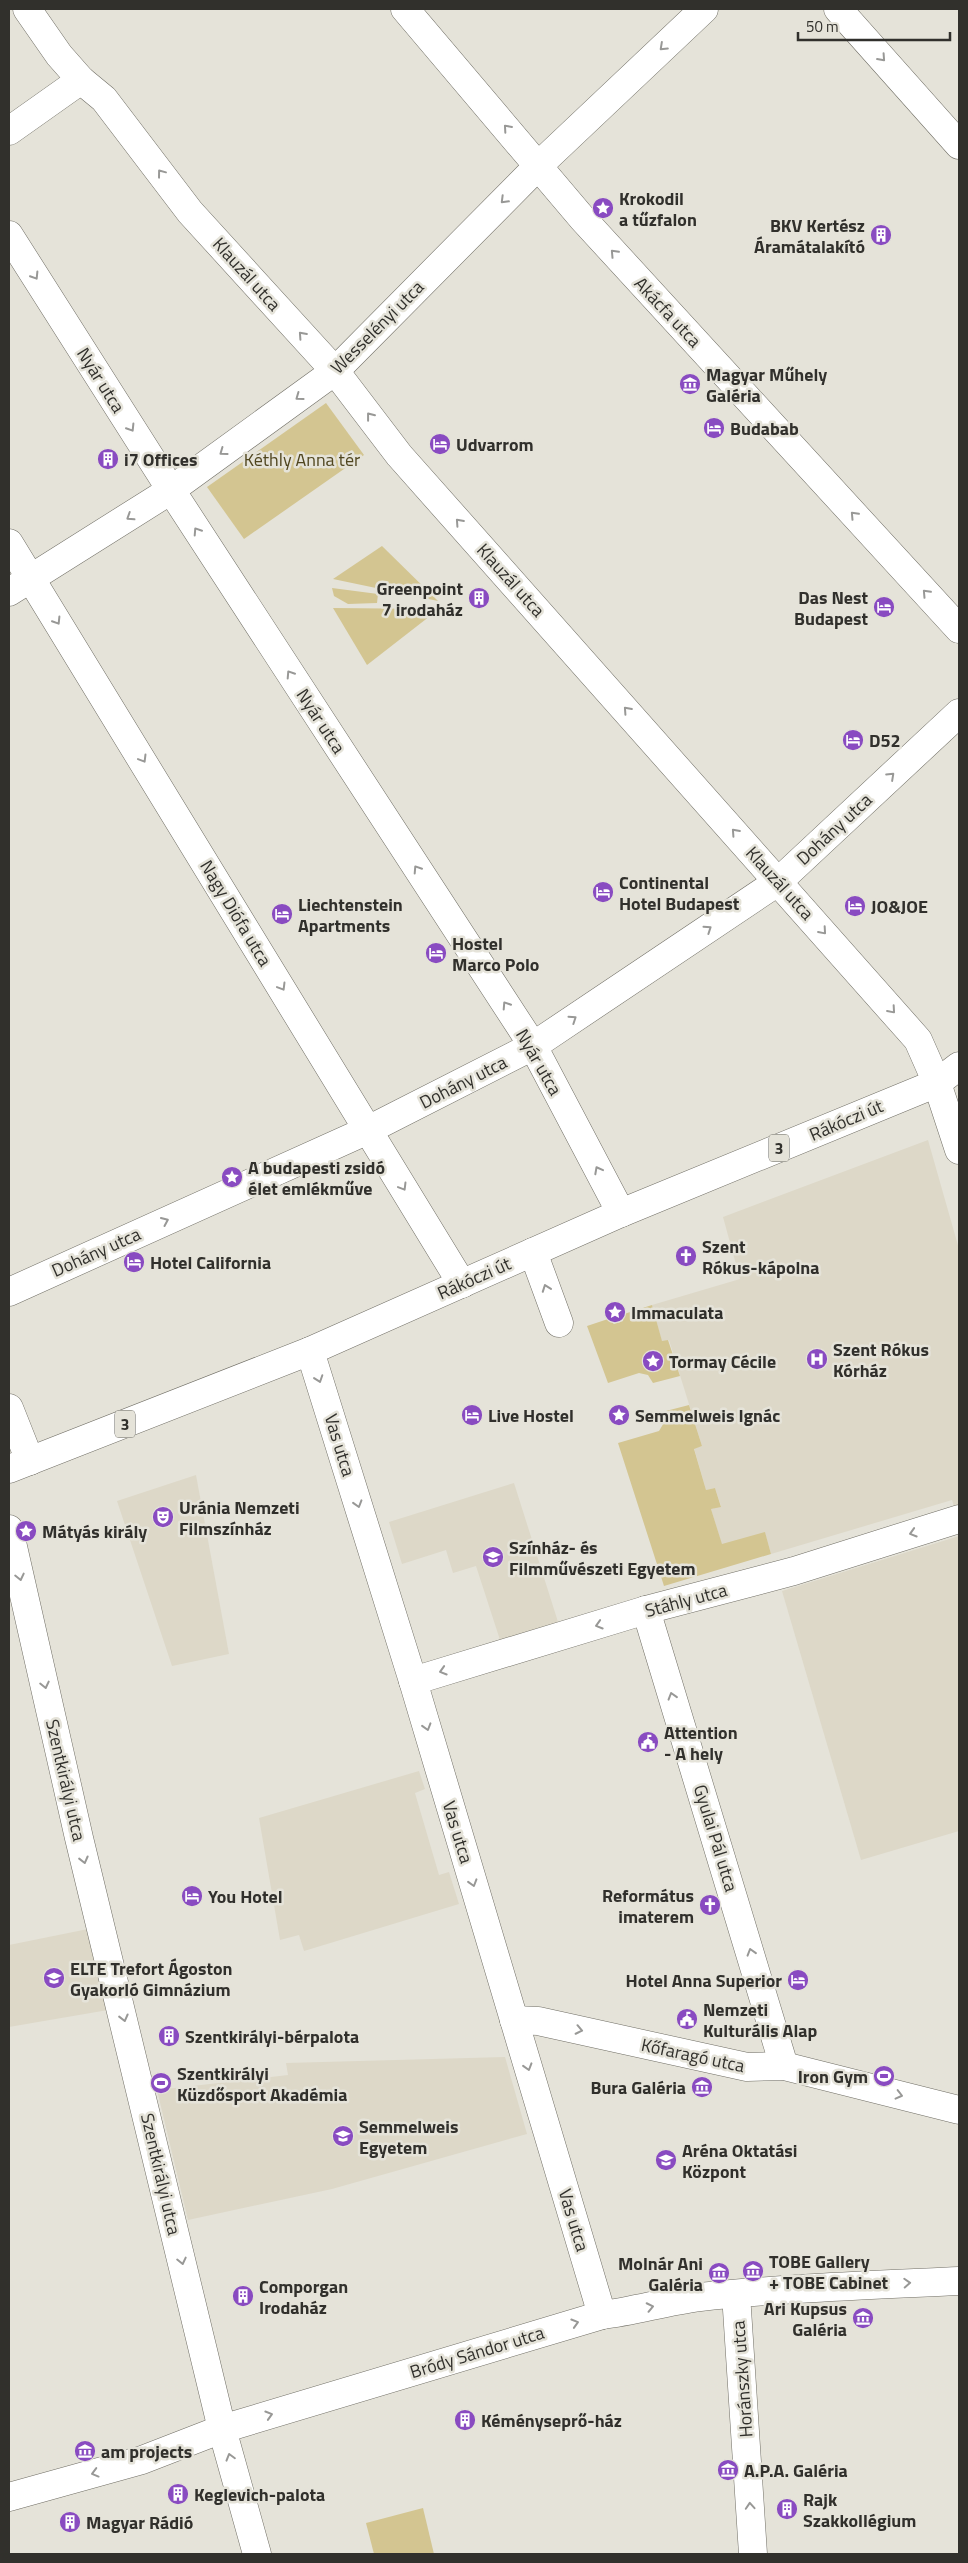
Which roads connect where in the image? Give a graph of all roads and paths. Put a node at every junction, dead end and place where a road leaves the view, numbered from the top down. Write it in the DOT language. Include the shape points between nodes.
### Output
graph roads {
  1 [pos="27,9"];
  2 [pos="405,9"];
  3 [pos="704,9"];
  4 [pos="838,9"];
  5 [pos="81,80"];
  6 [pos="9,131"];
  7 [pos="959,145"];
  8 [pos="539,165"];
  9 [pos="9,235"];
  10 [pos="335,371"];
  11 [pos="171,490"];
  12 [pos="9,543"];
  13 [pos="20,586"];
  14 [pos="959,629"];
  15 [pos="959,713"];
  16 [pos="779,881"];
  17 [pos="533,1046"];
  18 [pos="959,1066"];
  19 [pos="948,1083"];
  20 [pos="368,1130"];
  21 [pos="959,1150"];
  22 [pos="621,1213"];
  23 [pos="533,1252"];
  24 [pos="462,1284"];
  25 [pos="9,1292"];
  26 [pos="559,1323"];
  27 [pos="310,1351"];
  28 [pos="9,1408"];
  29 [pos="20,1465"];
  30 [pos="959,1519"];
  31 [pos="9,1530"];
  32 [pos="646,1610"];
  33 [pos="413,1680"];
  34 [pos="514,2020"];
  35 [pos="784,2066"];
  36 [pos="959,2110"];
  37 [pos="959,2281"];
  38 [pos="736,2294"];
  39 [pos="602,2315"];
  40 [pos="222,2429"];
  41 [pos="9,2496"];
  42 [pos="257,2554"];
  43 [pos="754,2554"];
  1 -- 5 [label="street, Klauzál utca"];
  8 -- 2 [label="street, Akácfa utca, one-way"];
  3 -- 8 [label="street, Wesselényi utca, one-way"];
  4 -- 7 [label="street, one-way"];
  5 -- 6 [label="street"];
  10 -- 5 [label="street, Klauzál utca, one-way" via="190,212 104,99"];
  8 -- 10 [label="street, Wesselényi utca, one-way"];
  14 -- 8 [label="street, Akácfa utca, one-way" via="582,218"];
  9 -- 11 [label="street, Nyár utca, one-way"];
  10 -- 11 [label="street, Wesselényi utca, one-way"];
  16 -- 10 [label="street, Klauzál utca, one-way" via="400,455"];
  11 -- 13 [label="street, Wesselényi utca, one-way"];
  17 -- 11 [label="street, Nyár utca, one-way"];
  12 -- 13 [label="street, Nagy Diófa utca"];
  13 -- 20 [label="street, Nagy Diófa utca, one-way" via="111,706"];
  16 -- 15 [label="street, Dohány utca, one-way"];
  17 -- 16 [label="street, Dohány utca, one-way"];
  16 -- 19 [label="street, Klauzál utca, one-way" via="918,1040"];
  17 -- 20 [label="street, Dohány utca"];
  22 -- 17 [label="street, Nyár utca, one-way"];
  18 -- 19 [label="street, Rákóczi út / 3"];
  19 -- 21 [label="street, Klauzál utca"];
  19 -- 22 [label="street, Rákóczi út / 3"];
  20 -- 24 [label="street, Nagy Diófa utca, one-way"];
  25 -- 20 [label="street, Dohány utca, one-way"];
  22 -- 23 [label="street, Rákóczi út / 3"];
  23 -- 24 [label="street, Rákóczi út / 3"];
  26 -- 23 [label="street, one-way"];
  24 -- 27 [label="street, Rákóczi út / 3"];
  27 -- 29 [label="street, Rákóczi út / 3"];
  27 -- 33 [label="street, Vas utca, one-way"];
  28 -- 29 [label="street"];
  30 -- 32 [label="street, Stáhly utca, one-way" via="757,1582"];
  31 -- 40 [label="street, Szentkirályi utca, one-way" via="79,1838"];
  32 -- 33 [label="street, Stáhly utca, one-way"];
  35 -- 32 [label="street, Gyulai Pál utca, one-way"];
  33 -- 34 [label="street, Vas utca, one-way"];
  34 -- 35 [label="street, Kőfaragó utca, one-way" via="538,2021 747,2067"];
  34 -- 39 [label="street, Vas utca, one-way"];
  35 -- 36 [label="street, Kőfaragó utca, one-way"];
  38 -- 37 [label="street, Bródy Sándor utca, one-way"];
  39 -- 38 [label="street, Bródy Sándor utca, one-way"];
  43 -- 38 [label="street, Horánszky utca, one-way"];
  40 -- 39 [label="street, Bródy Sándor utca, one-way"];
  40 -- 41 [label="street, Bródy Sándor utca, one-way" via="142,2460"];
  42 -- 40 [label="street, Szentkirályi utca, one-way"];
}
